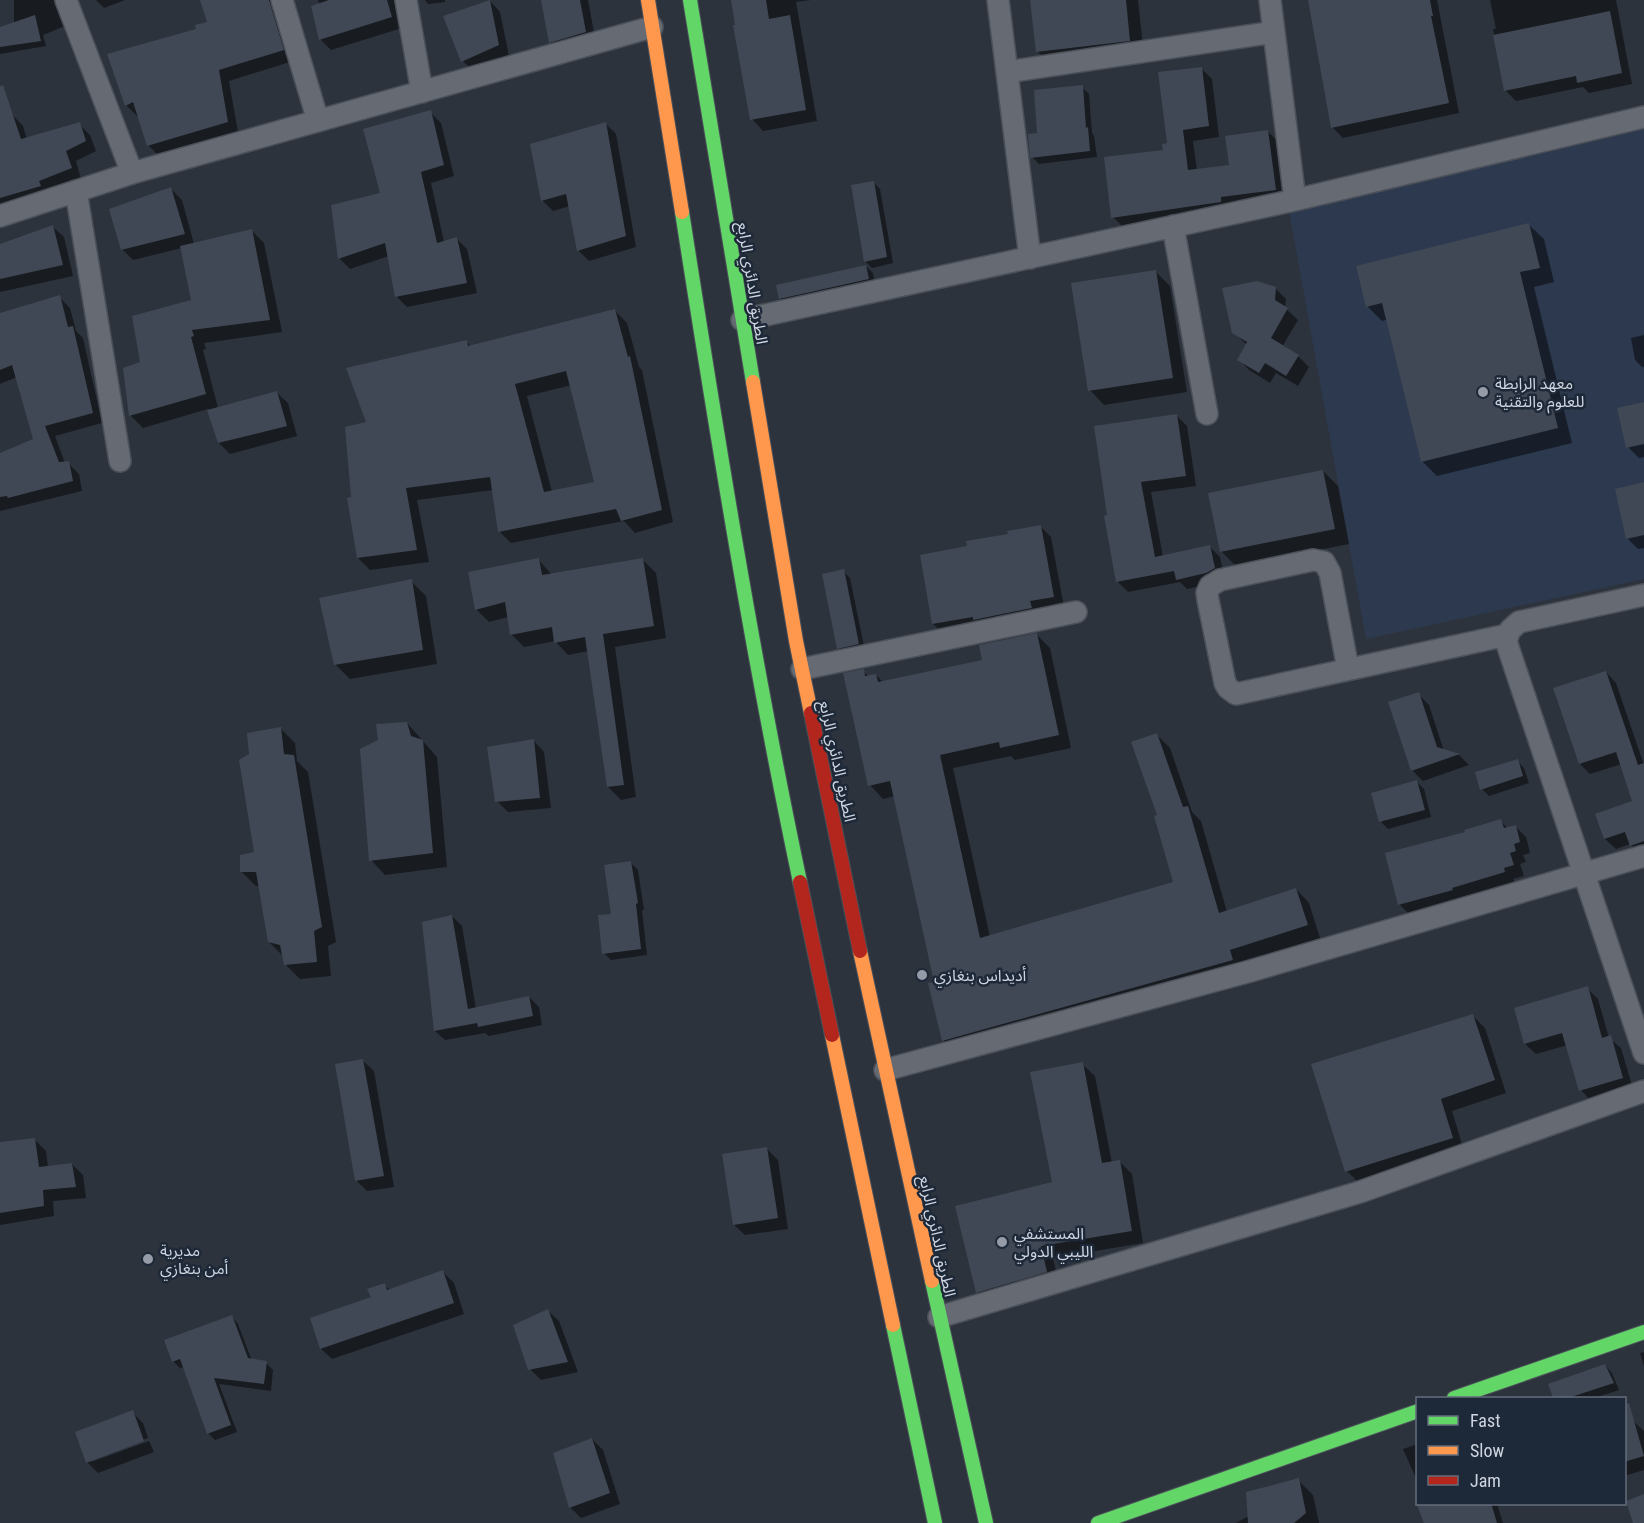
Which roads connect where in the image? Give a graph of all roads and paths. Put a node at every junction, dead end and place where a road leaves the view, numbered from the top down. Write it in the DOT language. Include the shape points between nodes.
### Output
graph roads {
  1 [pos="66,0"];
  2 [pos="282,0"];
  3 [pos="406,0"];
  4 [pos="648,0"];
  5 [pos="690,0"];
  6 [pos="998,0"];
  7 [pos="1270,0"];
  8 [pos="652,27"];
  9 [pos="1274,32"];
  10 [pos="1007,72"];
  11 [pos="422,92"];
  12 [pos="1644,117"];
  13 [pos="318,121"];
  14 [pos="132,173"];
  15 [pos="76,191"];
  16 [pos="1295,200"];
  17 [pos="0,216"];
  18 [pos="1173,226"];
  19 [pos="1030,258"];
  20 [pos="742,320"];
  21 [pos="1207,414"];
  22 [pos="120,461"];
  23 [pos="1644,595"];
  24 [pos="1076,612"];
  25 [pos="1507,635"];
  26 [pos="802,669"];
  27 [pos="1348,669"];
  28 [pos="1644,856"];
  29 [pos="1584,874"];
  30 [pos="1644,1053"];
  31 [pos="885,1070"];
  32 [pos="1644,1091"];
  33 [pos="939,1317"];
  34 [pos="1644,1332"];
  35 [pos="1457,1397"];
  36 [pos="1416,1412"];
  37 [pos="935,1523"];
  38 [pos="986,1523"];
  39 [pos="1098,1523"];
  1 -- 14 [label="street"];
  2 -- 13 [label="street"];
  3 -- 11 [label="street"];
  4 -- 8 [label="main road"];
  5 -- 20 [label="main road, الطريق الدائري الرابع"];
  6 -- 10 [label="street"];
  7 -- 9 [label="street"];
  8 -- 11 [label="street"];
  8 -- 37 [label="main road" via="728,504 774,762"];
  9 -- 10 [label="street"];
  9 -- 16 [label="street"];
  10 -- 19 [label="street"];
  11 -- 13 [label="street"];
  12 -- 16 [label="street"];
  13 -- 14 [label="street"];
  14 -- 15 [label="street"];
  15 -- 17 [label="street"];
  15 -- 22 [label="street"];
  16 -- 18 [label="street"];
  18 -- 19 [label="street"];
  18 -- 21 [label="street"];
  19 -- 20 [label="street"];
  20 -- 26 [label="main road, الطريق الدائري الرابع"];
  23 -- 25 [label="street" via="1519,622"];
  24 -- 26 [label="street"];
  25 -- 27 [label="street"];
  25 -- 29 [label="street" via="1507,647"];
  26 -- 31 [label="main road, الطريق الدائري الرابع"];
  27 -- 27 [label="street" via="1232,692 1226,683 1210,610 1210,586 1220,580 1313,560 1324,562 1330,573"];
  28 -- 29 [label="street"];
  29 -- 30 [label="street"];
  29 -- 31 [label="street" via="1247,972"];
  31 -- 33 [label="main road, الطريق الدائري الرابع"];
  32 -- 33 [label="street" via="1360,1192"];
  33 -- 38 [label="main road, الطريق الدائري الرابع"];
  34 -- 35 [label="main road"];
  36 -- 39 [label="main road"];
}
